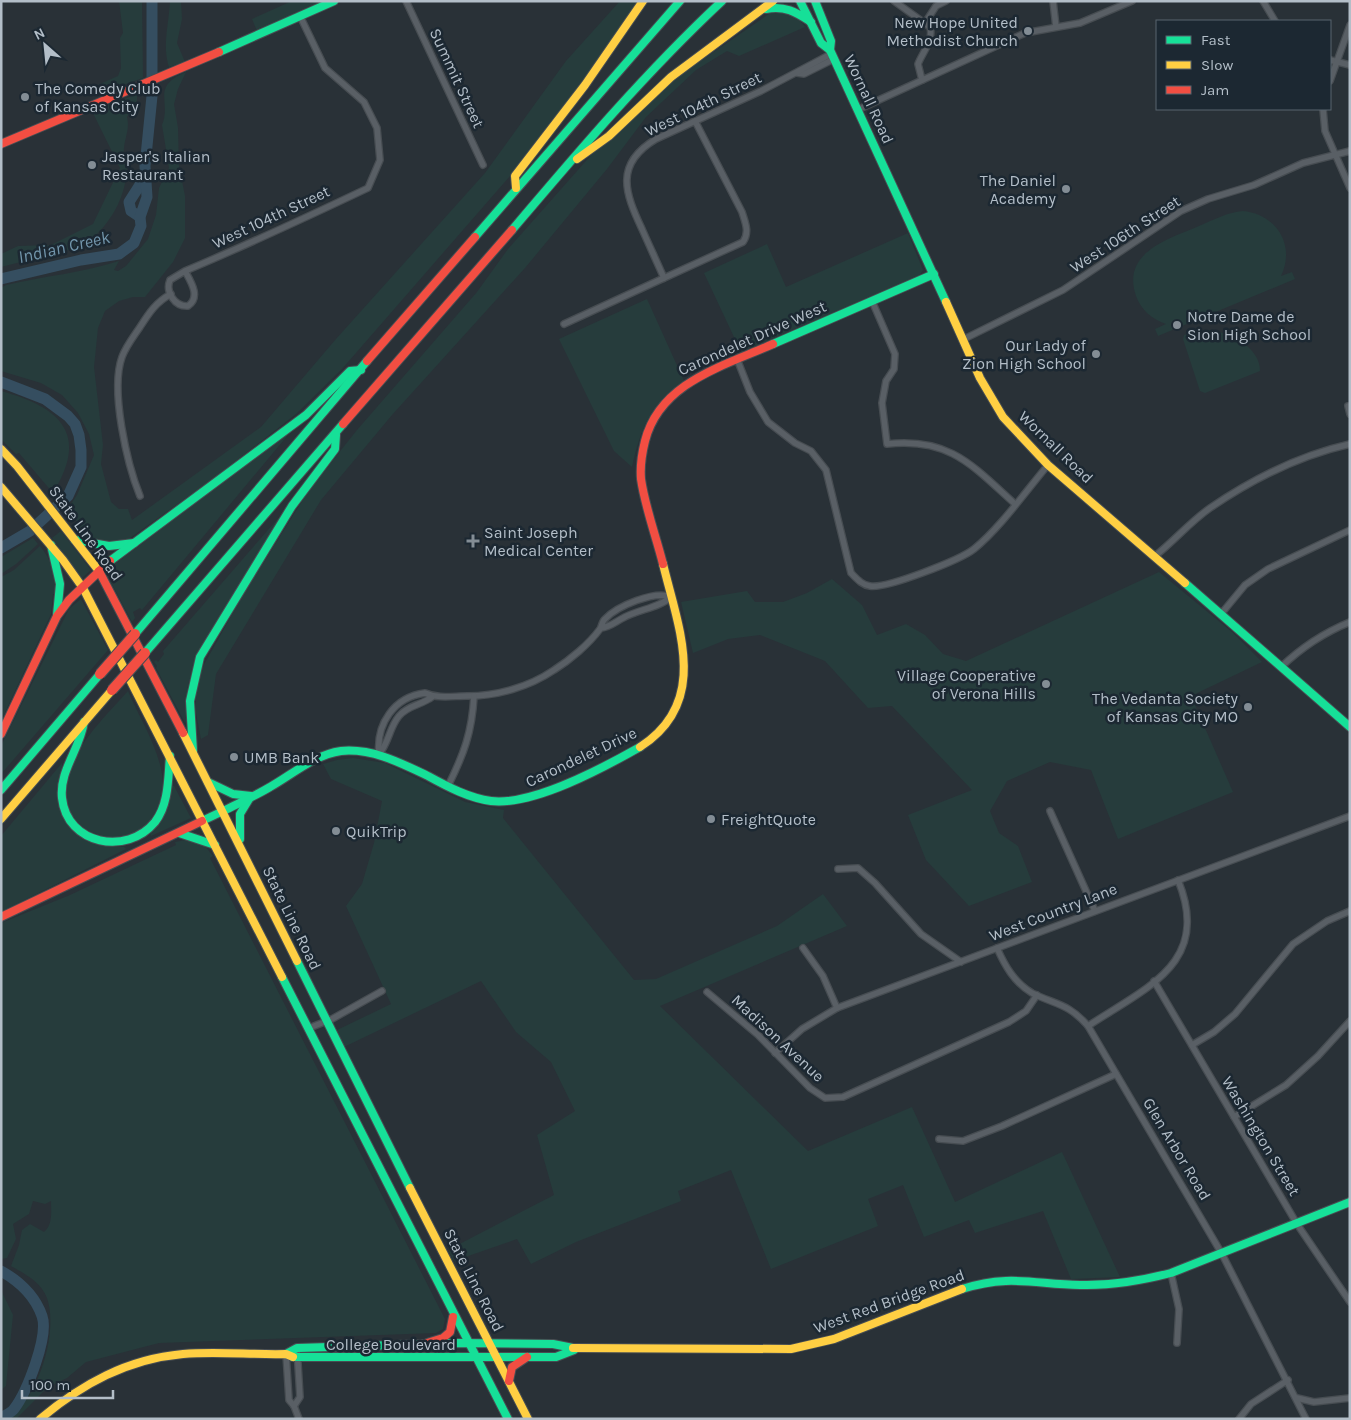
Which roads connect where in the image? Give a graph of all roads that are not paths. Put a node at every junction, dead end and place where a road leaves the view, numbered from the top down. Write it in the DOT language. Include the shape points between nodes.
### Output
graph roads {
  1 [pos="334,1"];
  2 [pos="406,1"];
  3 [pos="644,1"];
  4 [pos="680,1"];
  5 [pos="722,1"];
  6 [pos="773,1"];
  7 [pos="800,1"];
  8 [pos="815,1"];
  9 [pos="894,1"];
  10 [pos="946,1"];
  11 [pos="1054,1"];
  12 [pos="1132,1"];
  13 [pos="1263,1"];
  14 [pos="760,11"];
  15 [pos="300,16"];
  16 [pos="1274,20"];
  17 [pos="811,22"];
  18 [pos="925,23"];
  19 [pos="1350,25"];
  20 [pos="1056,27"];
  21 [pos="832,54"];
  22 [pos="1332,61"];
  23 [pos="1350,65"];
  24 [pos="922,80"];
  25 [pos="857,110"];
  26 [pos="1324,110"];
  27 [pos="695,121"];
  28 [pos="1,144"];
  29 [pos="1350,151"];
  30 [pos="1334,154"];
  31 [pos="571,162"];
  32 [pos="483,165"];
  33 [pos="516,188"];
  34 [pos="1350,188"];
  35 [pos="185,270"];
  36 [pos="934,274"];
  37 [pos="664,278"];
  38 [pos="171,294"];
  39 [pos="872,301"];
  40 [pos="564,324"];
  41 [pos="964,339"];
  42 [pos="737,359"];
  43 [pos="361,370"];
  44 [pos="1348,406"];
  45 [pos="1350,414"];
  46 [pos="336,435"];
  47 [pos="1350,444"];
  48 [pos="1,449"];
  49 [pos="1048,465"];
  50 [pos="1,487"];
  51 [pos="140,496"];
  52 [pos="1015,504"];
  53 [pos="1350,530"];
  54 [pos="75,540"];
  55 [pos="135,543"];
  56 [pos="50,545"];
  57 [pos="1155,556"];
  58 [pos="98,572"];
  59 [pos="83,588"];
  60 [pos="672,597"];
  61 [pos="1221,614"];
  62 [pos="57,616"];
  63 [pos="1350,622"];
  64 [pos="601,628"];
  65 [pos="1281,667"];
  66 [pos="474,696"];
  67 [pos="432,697"];
  68 [pos="84,722"];
  69 [pos="1350,727"];
  70 [pos="1,734"];
  71 [pos="192,751"];
  72 [pos="379,754"];
  73 [pos="170,756"];
  74 [pos="208,782"];
  75 [pos="448,786"];
  76 [pos="1,790"];
  77 [pos="251,796"];
  78 [pos="223,811"];
  79 [pos="1050,811"];
  80 [pos="1350,816"];
  81 [pos="1,819"];
  82 [pos="202,821"];
  83 [pos="179,832"];
  84 [pos="216,845"];
  85 [pos="241,846"];
  86 [pos="838,869"];
  87 [pos="1178,880"];
  88 [pos="1095,911"];
  89 [pos="1350,911"];
  90 [pos="1,916"];
  91 [pos="803,948"];
  92 [pos="996,948"];
  93 [pos="961,962"];
  94 [pos="1154,982"];
  95 [pos="382,991"];
  96 [pos="707,992"];
  97 [pos="1037,995"];
  98 [pos="836,1008"];
  99 [pos="1350,1021"];
  100 [pos="326,1022"];
  101 [pos="1088,1026"];
  102 [pos="309,1028"];
  103 [pos="1192,1045"];
  104 [pos="775,1052"];
  105 [pos="1116,1074"];
  106 [pos="1234,1117"];
  107 [pos="939,1138"];
  108 [pos="1350,1202"];
  109 [pos="1297,1224"];
  110 [pos="1222,1254"];
  111 [pos="1171,1273"];
  112 [pos="1350,1302"];
  113 [pos="450,1307"];
  114 [pos="428,1343"];
  115 [pos="469,1343"];
  116 [pos="1177,1343"];
  117 [pos="490,1344"];
  118 [pos="297,1348"];
  119 [pos="574,1350"];
  120 [pos="286,1354"];
  121 [pos="528,1357"];
  122 [pos="476,1358"];
  123 [pos="497,1358"];
  124 [pos="298,1359"];
  125 [pos="1288,1380"];
  126 [pos="509,1381"];
  127 [pos="1297,1398"];
  128 [pos="1350,1398"];
  129 [pos="294,1406"];
  130 [pos="40,1419"];
  131 [pos="298,1419"];
  132 [pos="508,1419"];
  133 [pos="528,1419"];
  134 [pos="1239,1419"];
  135 [pos="1306,1419"];
  1 -- 15 [label="main road"];
  2 -- 32 [label="street, Summit Street"];
  3 -- 33 [label="main road" via="515,176"];
  4 -- 33 [label="main road"];
  5 -- 31 [label="main road" via="636,88"];
  6 -- 14 [label="main road"];
  7 -- 17 [label="main road, Wornall Road"];
  8 -- 21 [label="main road, Wornall Road" via="831,41"];
  9 -- 18 [label="street"];
  10 -- 18 [label="street" via="936,6"];
  11 -- 20 [label="street"];
  12 -- 20 [label="street" via="1080,23"];
  13 -- 16 [label="street"];
  14 -- 17 [label="main road" via="774,7 790,8"];
  14 -- 31 [label="main road" via="683,67 591,152"];
  15 -- 28 [label="main road"];
  15 -- 35 [label="street, West 104th Street" via="325,68 364,102 377,128 380,160 368,188 261,239"];
  17 -- 21 [label="main road, Wornall Road" via="821,42"];
  18 -- 24 [label="street" via="931,31 928,46 918,64"];
  19 -- 22 [label="street"];
  20 -- 24 [label="street" via="1025,33"];
  21 -- 25 [label="main road, Wornall Road"];
  21 -- 27 [label="street, West 104th Street" via="804,74 797,73"];
  22 -- 23 [label="street"];
  24 -- 25 [label="street"];
  25 -- 36 [label="main road, Wornall Road"];
  26 -- 30 [label="street" via="1325,131"];
  27 -- 37 [label="street, West 104th Street" via="656,139 638,153 628,171 628,199"];
  27 -- 37 [label="street" via="742,212 746,237 743,242"];
  29 -- 30 [label="street, West 106th Street"];
  30 -- 34 [label="street"];
  30 -- 41 [label="street, West 106th Street" via="1304,162 1254,185 1181,211 1069,286"];
  31 -- 46 [label="main road"];
  33 -- 43 [label="main road"];
  35 -- 38 [label="street" via="170,280 168,288"];
  35 -- 38 [label="street" via="194,291 192,303 182,307 175,303"];
  36 -- 39 [label="main road, Carondelet Drive West"];
  36 -- 41 [label="main road, Wornall Road"];
  37 -- 40 [label="street"];
  38 -- 51 [label="street" via="155,305 122,355 119,368 120,422 129,465"];
  39 -- 42 [label="main road, Carondelet Drive West"];
  39 -- 52 [label="street" via="894,354 894,369 886,381 882,403 887,444 922,442 946,450 984,476"];
  41 -- 49 [label="main road, Wornall Road" via="980,378 1003,416"];
  42 -- 52 [label="street" via="750,392 768,422 811,451 826,470 852,573 864,584 885,585 961,557 986,539"];
  42 -- 60 [label="main road, Carondelet Drive West" via="679,388 660,408 645,436 640,478"];
  43 -- 55 [label="main road" via="350,371 306,415"];
  43 -- 76 [label="main road, bridge"];
  44 -- 45 [label="street"];
  46 -- 68 [label="main road, bridge"];
  46 -- 71 [label="main road" via="335,449 292,506 200,657 190,701"];
  47 -- 57 [label="street" via="1300,460 1226,498"];
  48 -- 54 [label="main road, State Line Road"];
  49 -- 52 [label="street"];
  49 -- 57 [label="main road, Wornall Road"];
  50 -- 56 [label="main road, State Line Road"];
  53 -- 61 [label="street" via="1268,569 1245,585"];
  54 -- 55 [label="main road" via="109,546"];
  54 -- 58 [label="main road, State Line Road"];
  55 -- 58 [label="main road"];
  56 -- 59 [label="main road, State Line Road"];
  56 -- 62 [label="main road" via="60,584"];
  57 -- 61 [label="main road, Wornall Road"];
  58 -- 59 [label="main road"];
  58 -- 71 [label="main road, State Line Road"];
  59 -- 62 [label="main road"];
  59 -- 73 [label="main road, State Line Road"];
  60 -- 64 [label="street" via="665,603 641,609 609,627"];
  60 -- 64 [label="street" via="663,594 628,604 603,620"];
  60 -- 75 [label="main road, Carondelet Drive" via="685,658 685,679 675,710 651,741 633,753 524,800 490,801"];
  61 -- 65 [label="main road, Wornall Road"];
  62 -- 70 [label="main road"];
  63 -- 65 [label="street" via="1302,647"];
  64 -- 66 [label="street" via="565,662 543,677 504,692"];
  65 -- 69 [label="main road, Wornall Road"];
  66 -- 67 [label="street"];
  66 -- 75 [label="street" via="472,730"];
  67 -- 72 [label="street" via="398,717"];
  67 -- 72 [label="street" via="419,694 403,700 392,709 380,731"];
  68 -- 73 [label="main road" via="83,736 66,767 61,792 70,821 91,839 112,844 126,842 140,837 152,827 166,798"];
  68 -- 81 [label="main road"];
  71 -- 74 [label="main road, State Line Road"];
  72 -- 75 [label="main road, Carondelet Drive"];
  72 -- 77 [label="main road" via="357,751 325,755"];
  73 -- 82 [label="main road, State Line Road"];
  74 -- 77 [label="main road" via="232,793"];
  74 -- 78 [label="main road, State Line Road"];
  77 -- 78 [label="main road"];
  77 -- 85 [label="main road" via="240,814"];
  78 -- 82 [label="main road"];
  78 -- 85 [label="main road, State Line Road"];
  79 -- 88 [label="street"];
  80 -- 87 [label="street, West Country Lane"];
  82 -- 83 [label="main road"];
  82 -- 84 [label="main road, State Line Road"];
  83 -- 84 [label="main road"];
  83 -- 90 [label="main road"];
  84 -- 102 [label="main road, State Line Road"];
  85 -- 100 [label="main road, State Line Road"];
  86 -- 93 [label="street" via="858,868 921,934"];
  87 -- 88 [label="street, West Country Lane"];
  87 -- 94 [label="street" via="1188,909 1187,939 1176,960"];
  88 -- 92 [label="street, West Country Lane"];
  89 -- 103 [label="street" via="1327,921 1293,944 1234,1014 1214,1032"];
  91 -- 98 [label="street" via="822,976"];
  92 -- 93 [label="street, West Country Lane"];
  92 -- 97 [label="street, Glen Arbor Road" via="1012,977"];
  93 -- 98 [label="street, West Country Lane"];
  94 -- 101 [label="street"];
  94 -- 103 [label="street, Washington Street"];
  95 -- 100 [label="street"];
  96 -- 104 [label="street, Madison Avenue"];
  97 -- 101 [label="street, Glen Arbor Road" via="1069,1008"];
  97 -- 104 [label="street, Madison Avenue" via="1026,1011 1010,1022 843,1097 825,1098 810,1088"];
  98 -- 104 [label="street, West Country Lane" via="802,1029"];
  99 -- 106 [label="street" via="1297,1076"];
  100 -- 102 [label="street"];
  100 -- 117 [label="main road, State Line Road"];
  101 -- 105 [label="street, Glen Arbor Road"];
  102 -- 113 [label="main road, State Line Road"];
  103 -- 106 [label="street, Washington Street"];
  105 -- 107 [label="street" via="963,1141"];
  105 -- 110 [label="street, Glen Arbor Road"];
  106 -- 109 [label="street, Washington Street"];
  108 -- 109 [label="main road, West Red Bridge Road"];
  109 -- 110 [label="main road, West Red Bridge Road"];
  109 -- 112 [label="street, Washington Street"];
  110 -- 111 [label="main road, West Red Bridge Road"];
  110 -- 125 [label="street, Glen Arbor Road"];
  111 -- 116 [label="street" via="1180,1309"];
  111 -- 119 [label="main road, West Red Bridge Road" via="1111,1285 1013,1279 981,1283 937,1297 834,1339 791,1349"];
  113 -- 114 [label="main road" via="454,1324 451,1332 444,1339"];
  113 -- 115 [label="main road, State Line Road"];
  114 -- 115 [label="main road, College Boulevard"];
  114 -- 118 [label="main road, College Boulevard"];
  115 -- 117 [label="main road, College Boulevard"];
  115 -- 122 [label="main road, State Line Road"];
  117 -- 119 [label="main road, West Red Bridge Road" via="553,1344"];
  117 -- 123 [label="main road, State Line Road"];
  118 -- 120 [label="main road, College Boulevard"];
  118 -- 124 [label="street"];
  119 -- 121 [label="main road, West Red Bridge Road" via="556,1357"];
  120 -- 124 [label="main road, College Boulevard"];
  120 -- 129 [label="street" via="289,1400"];
  120 -- 130 [label="main road, College Boulevard" via="183,1354 141,1360 95,1379"];
  121 -- 123 [label="main road, West Red Bridge Road"];
  121 -- 126 [label="main road" via="512,1368"];
  122 -- 123 [label="main road, College Boulevard"];
  122 -- 124 [label="main road, College Boulevard"];
  122 -- 132 [label="main road, State Line Road"];
  123 -- 126 [label="main road, State Line Road"];
  124 -- 129 [label="street" via="300,1397"];
  125 -- 127 [label="street, Glen Arbor Road"];
  125 -- 134 [label="street" via="1251,1404"];
  126 -- 133 [label="main road, State Line Road"];
  127 -- 128 [label="street" via="1314,1402"];
  127 -- 135 [label="street, Glen Arbor Road"];
  129 -- 131 [label="street"];
}
